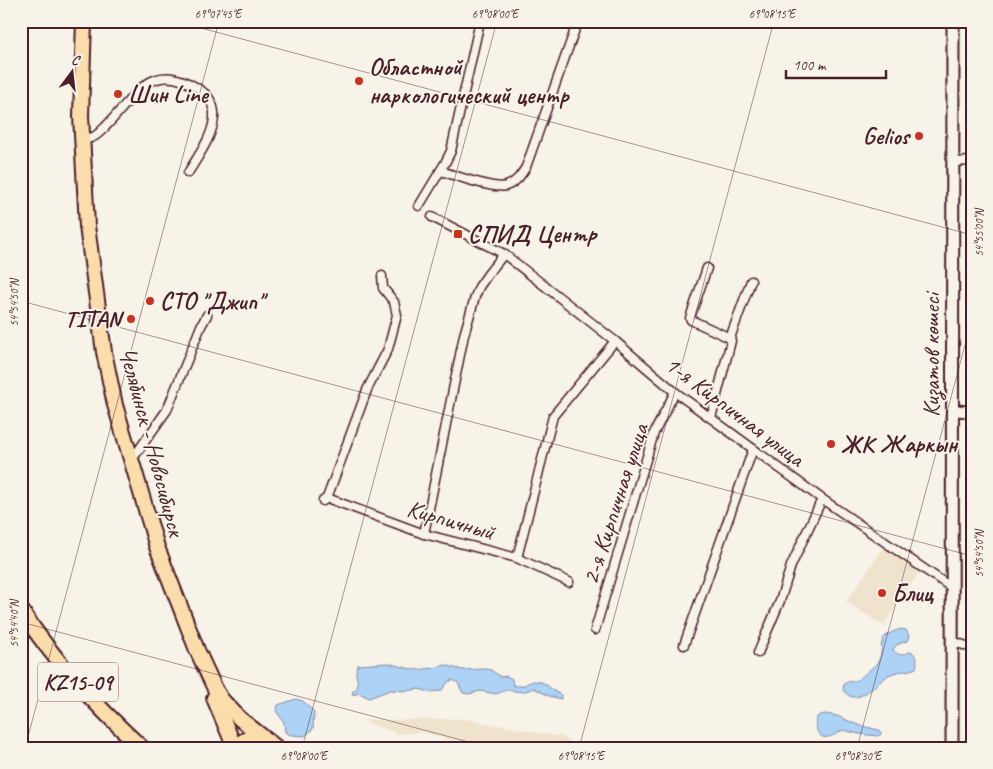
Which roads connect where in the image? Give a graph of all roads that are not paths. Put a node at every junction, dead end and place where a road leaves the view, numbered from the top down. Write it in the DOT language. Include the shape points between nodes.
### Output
graph roads {
  1 [pos="84,21"];
  2 [pos="480,21"];
  3 [pos="578,21"];
  4 [pos="953,21"];
  5 [pos="83,139"];
  6 [pos="952,162"];
  7 [pos="972,162"];
  8 [pos="441,171"];
  9 [pos="188,173"];
  10 [pos="419,206"];
  11 [pos="432,217"];
  12 [pos="504,254"];
  13 [pos="707,268"];
  14 [pos="382,276"];
  15 [pos="751,281"];
  16 [pos="207,315"];
  17 [pos="730,338"];
  18 [pos="614,341"];
  19 [pos="675,392"];
  20 [pos="953,410"];
  21 [pos="972,412"];
  22 [pos="711,418"];
  23 [pos="753,450"];
  24 [pos="131,461"];
  25 [pos="822,499"];
  26 [pos="424,534"];
  27 [pos="517,558"];
  28 [pos="569,582"];
  29 [pos="952,588"];
  30 [pos="21,610"];
  31 [pos="595,630"];
  32 [pos="952,641"];
  33 [pos="684,646"];
  34 [pos="972,648"];
  35 [pos="197,650"];
  36 [pos="758,653"];
  37 [pos="233,746"];
  38 [pos="276,747"];
  39 [pos="133,748"];
  40 [pos="142,748"];
  41 [pos="952,748"];
  1 -- 5 [label="highway, Челябинск - Новосибирск"];
  2 -- 8 [label="street" via="451,151"];
  3 -- 8 [label="street" via="526,167 517,180 497,187"];
  4 -- 6 [label="main road, Кизатов көшесі"];
  5 -- 9 [label="street" via="98,134 134,93 151,80 162,77 185,82 206,94 215,110 209,136"];
  5 -- 24 [label="highway, Челябинск - Новосибирск" via="87,226 102,342"];
  6 -- 7 [label="street"];
  6 -- 20 [label="main road, Кизатов көшесі"];
  8 -- 10 [label="street"];
  11 -- 12 [label="street, 1-я Кирпичная улица"];
  12 -- 18 [label="street, 1-я Кирпичная улица"];
  12 -- 26 [label="street" via="475,297 464,334"];
  13 -- 17 [label="street" via="690,318"];
  14 -- 26 [label="street, Кирпичный" via="383,288 394,302 397,315 388,349 367,390 325,500"];
  15 -- 17 [label="street"];
  16 -- 24 [label="street" via="167,410"];
  17 -- 22 [label="street"];
  18 -- 19 [label="street, 1-я Кирпичная улица"];
  18 -- 27 [label="street" via="553,416"];
  19 -- 22 [label="street, 1-я Кирпичная улица"];
  19 -- 31 [label="street, 2-я Кирпичная улица" via="654,432"];
  20 -- 21 [label="street"];
  20 -- 29 [label="main road, Кизатов көшесі"];
  22 -- 23 [label="street, 1-я Кирпичная улица"];
  23 -- 25 [label="street, 1-я Кирпичная улица"];
  23 -- 33 [label="street"];
  24 -- 35 [label="highway, Челябинск - Новосибирск" via="157,547"];
  25 -- 29 [label="street, 1-я Кирпичная улица"];
  25 -- 36 [label="street" via="791,566"];
  26 -- 27 [label="street, Кирпичный"];
  27 -- 28 [label="street, Кирпичный"];
  29 -- 32 [label="main road, Кизатов көшесі"];
  30 -- 39 [label="highway, KZ15-09" via="46,650"];
  30 -- 40 [label="highway, KZ15-09" via="62,665"];
  32 -- 34 [label="street"];
  32 -- 41 [label="main road, Кизатов көшесі"];
  35 -- 37 [label="highway"];
  35 -- 38 [label="highway, Челябинск - Новосибирск" via="222,700 240,720"];
  37 -- 38 [label="highway" via="242,738 251,737"];
}
